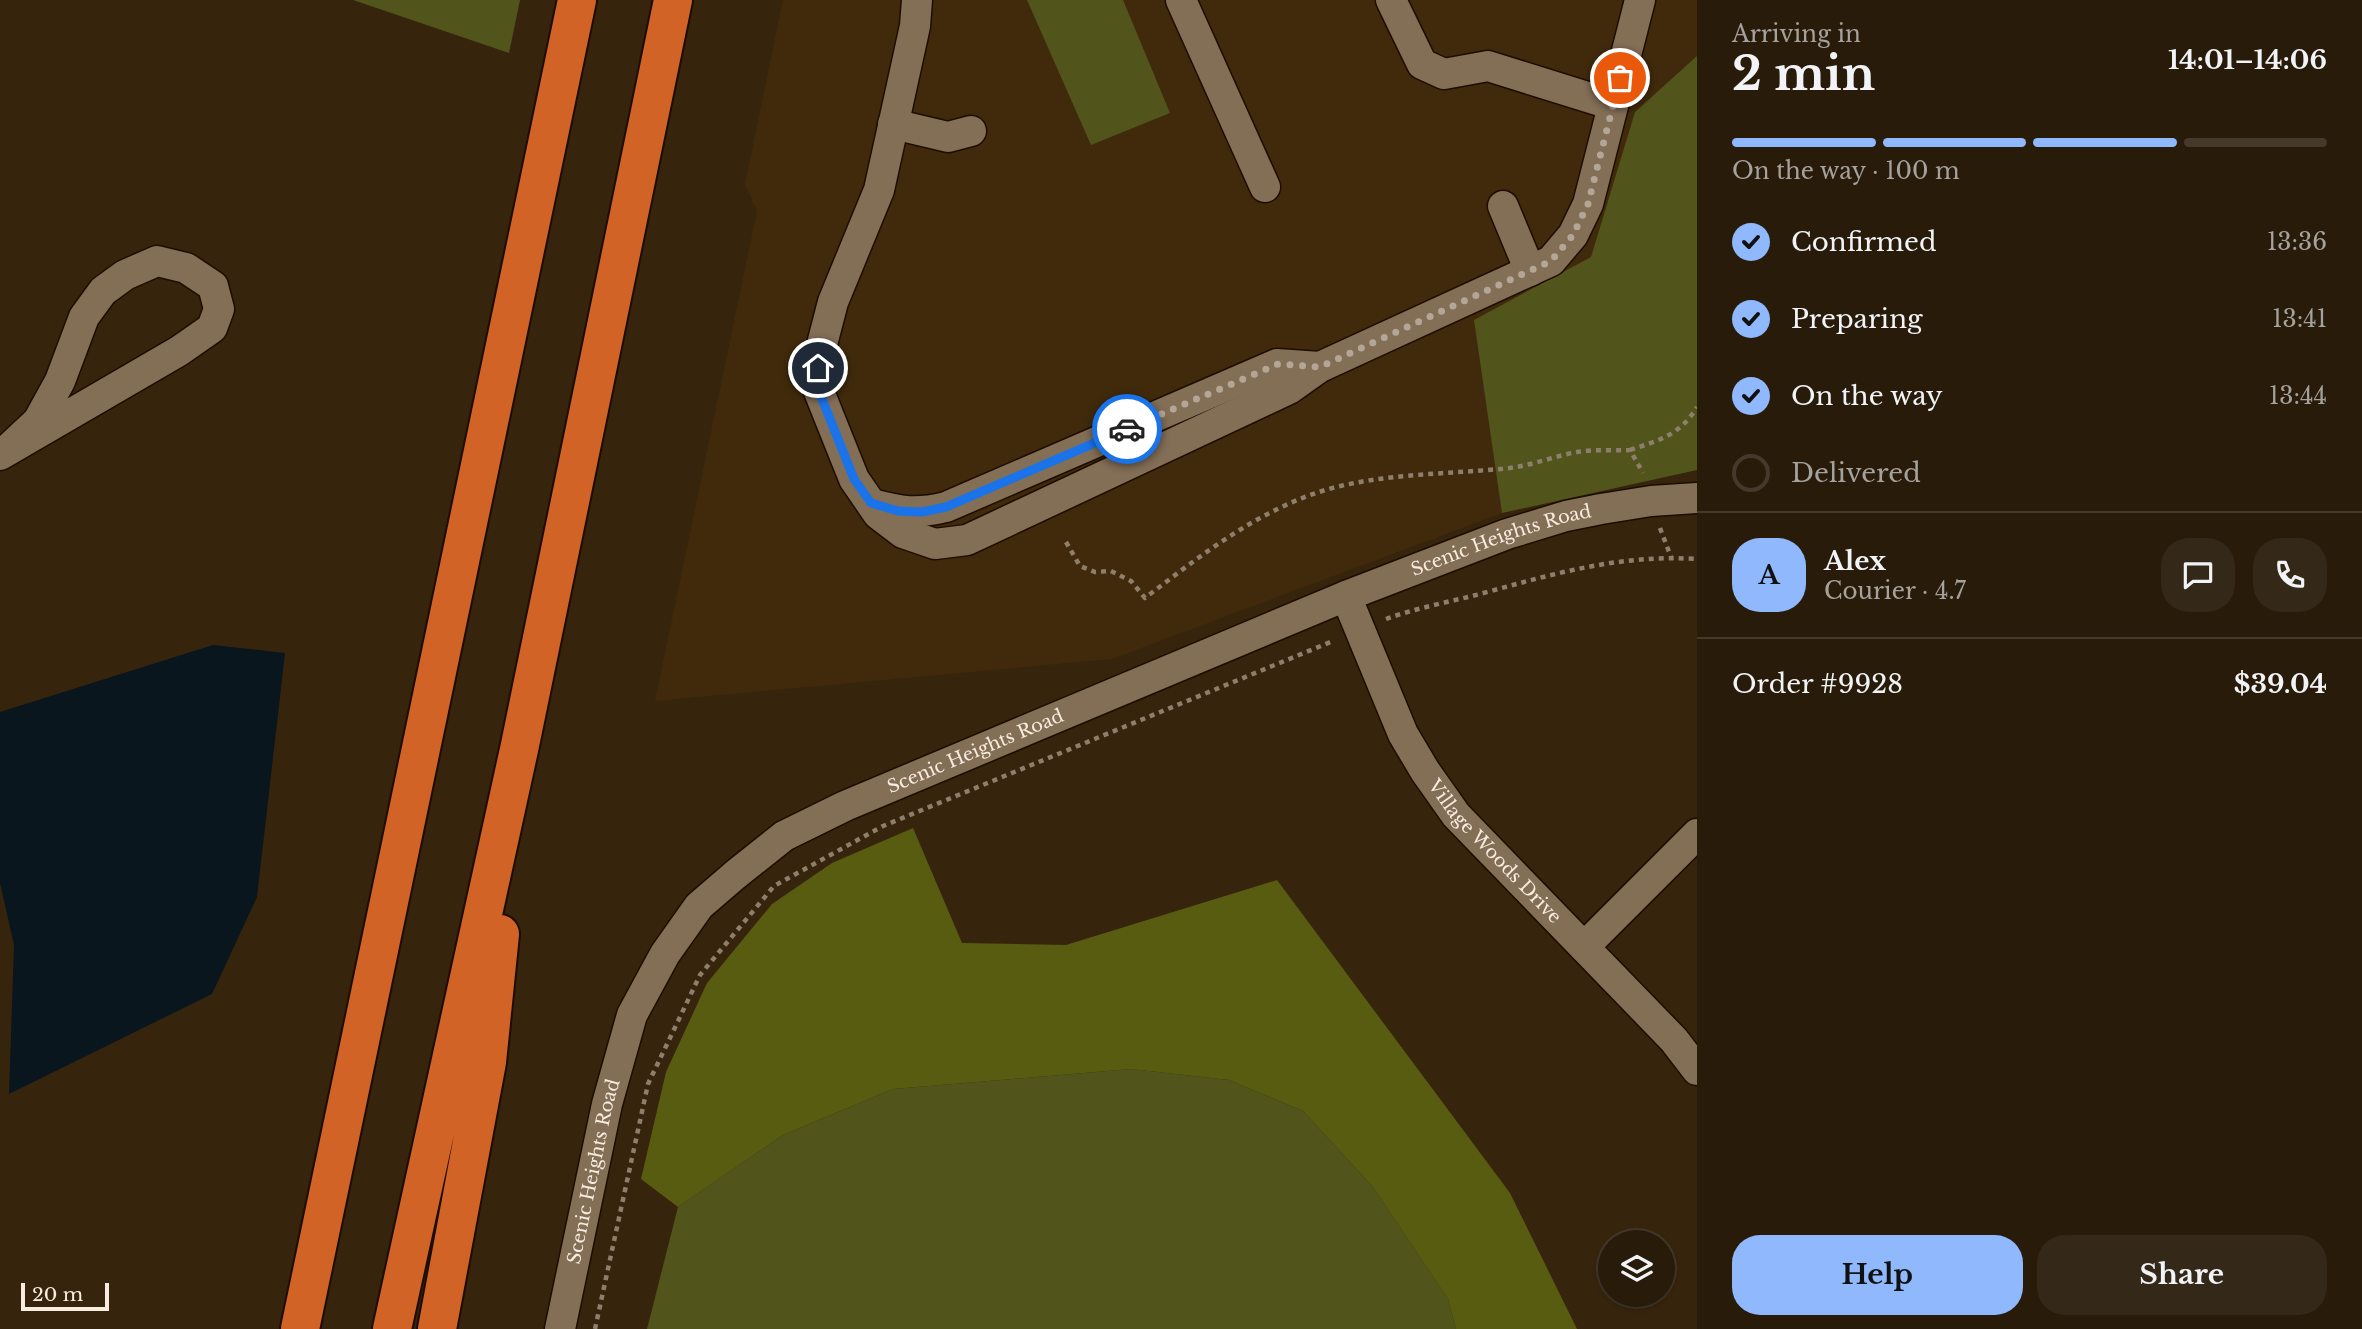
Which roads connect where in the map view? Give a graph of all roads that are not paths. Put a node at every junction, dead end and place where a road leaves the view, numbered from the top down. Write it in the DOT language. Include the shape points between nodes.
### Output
graph roads {
  1 [pos="577,0"];
  2 [pos="673,0"];
  3 [pos="918,0"];
  4 [pos="1181,0"];
  5 [pos="1391,0"];
  6 [pos="1640,0"];
  7 [pos="1613,104"];
  8 [pos="893,124"];
  9 [pos="971,131"];
  10 [pos="1265,187"];
  11 [pos="1503,206"];
  12 [pos="1530,271"];
  13 [pos="3,453"];
  14 [pos="1697,498"];
  15 [pos="1346,596"];
  16 [pos="520,745"];
  17 [pos="1697,834"];
  18 [pos="1584,947"];
  19 [pos="1697,1070"];
  20 [pos="300,1329"];
  21 [pos="392,1329"];
  22 [pos="437,1329"];
  23 [pos="560,1329"];
  1 -- 20 [label="highway"];
  2 -- 16 [label="highway"];
  3 -- 8 [label="street"];
  4 -- 10 [label="street"];
  5 -- 7 [label="street" via="1422,65 1444,74 1488,66"];
  6 -- 7 [label="street"];
  7 -- 12 [label="street" via="1588,204 1573,235 1551,261"];
  8 -- 9 [label="street" via="948,137"];
  8 -- 12 [label="street" via="879,190 834,302 816,384 854,479 878,514 904,533 935,544 967,540 1289,389 1320,367"];
  11 -- 12 [label="street"];
  13 -- 13 [label="street" via="38,421 61,381 84,317 103,291 157,261 186,268 213,286 219,309 212,328"];
  14 -- 15 [label="street, Scenic Heights Road" via="1651,501 1542,523"];
  15 -- 18 [label="street, Village Woods Drive" via="1403,734 1425,771 1456,815"];
  15 -- 23 [label="street, Scenic Heights Road" via="845,806 784,836 699,906 665,954 632,1015 607,1104"];
  16 -- 21 [label="highway"];
  16 -- 22 [label="highway" via="487,1062"];
  17 -- 18 [label="street"];
  18 -- 19 [label="street, Village Woods Drive"];
}
